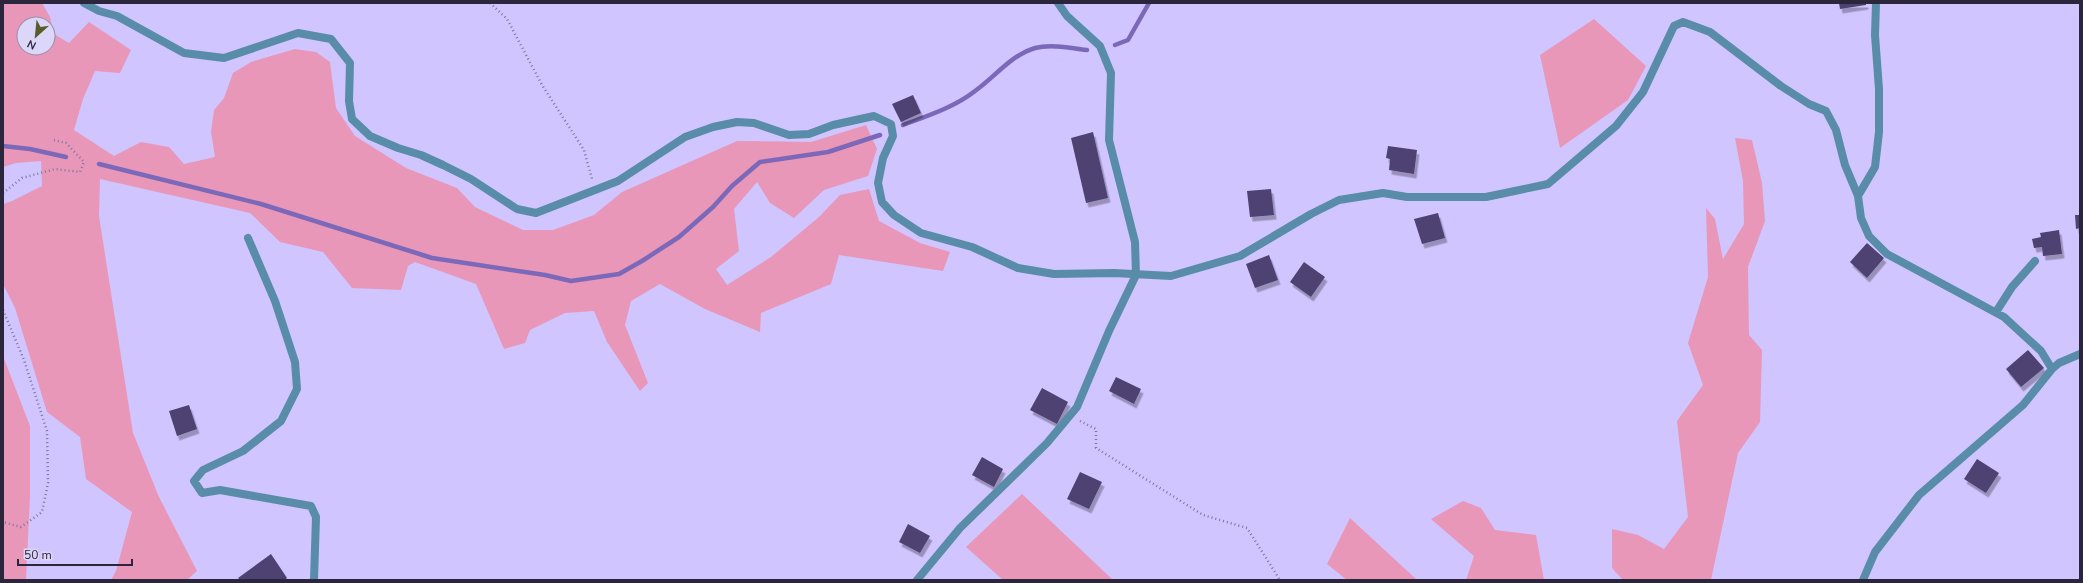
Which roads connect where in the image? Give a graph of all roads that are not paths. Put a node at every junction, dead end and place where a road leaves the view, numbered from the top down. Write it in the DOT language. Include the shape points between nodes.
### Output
graph roads {
  1 [pos="84,3"];
  2 [pos="1058,3"];
  3 [pos="1876,3"];
  4 [pos="1858,196"];
  5 [pos="248,238"];
  6 [pos="2035,261"];
  7 [pos="1136,275"];
  8 [pos="1996,312"];
  9 [pos="2080,354"];
  10 [pos="2052,369"];
  11 [pos="314,580"];
  12 [pos="917,580"];
  13 [pos="1863,580"];
  1 -- 7 [label="street" via="117,16 184,53 224,58 298,33 331,39 350,63 352,119 370,136 443,165 471,179 518,210 536,213 596,191 618,181 684,137 714,127 737,122 754,123 789,135 809,134 833,125 874,116 891,124 892,136 883,158 878,183 882,202 894,215 921,233 972,247 1018,268 1054,274"];
  2 -- 7 [label="street" via="1067,16 1100,46 1111,73 1109,140 1135,242"];
  3 -- 4 [label="street" via="1874,35 1879,89 1879,132 1875,167"];
  4 -- 7 [label="street" via="1845,166 1836,130 1826,111 1781,86 1710,32 1683,22 1674,26 1643,92 1616,126 1548,184 1486,197 1407,198 1383,193 1339,200 1240,256 1171,276"];
  4 -- 8 [label="street" via="1869,236 1887,254"];
  5 -- 11 [label="street" via="275,301 295,362 297,389 281,421 243,451 203,470 194,481 202,493 220,490 311,506 316,517"];
  6 -- 8 [label="street" via="2012,286"];
  7 -- 12 [label="street" via="1077,407 1047,443 960,528"];
  8 -- 10 [label="street" via="2041,351"];
  9 -- 10 [label="street"];
  10 -- 13 [label="street" via="2023,405 1919,495 1875,552"];
}
